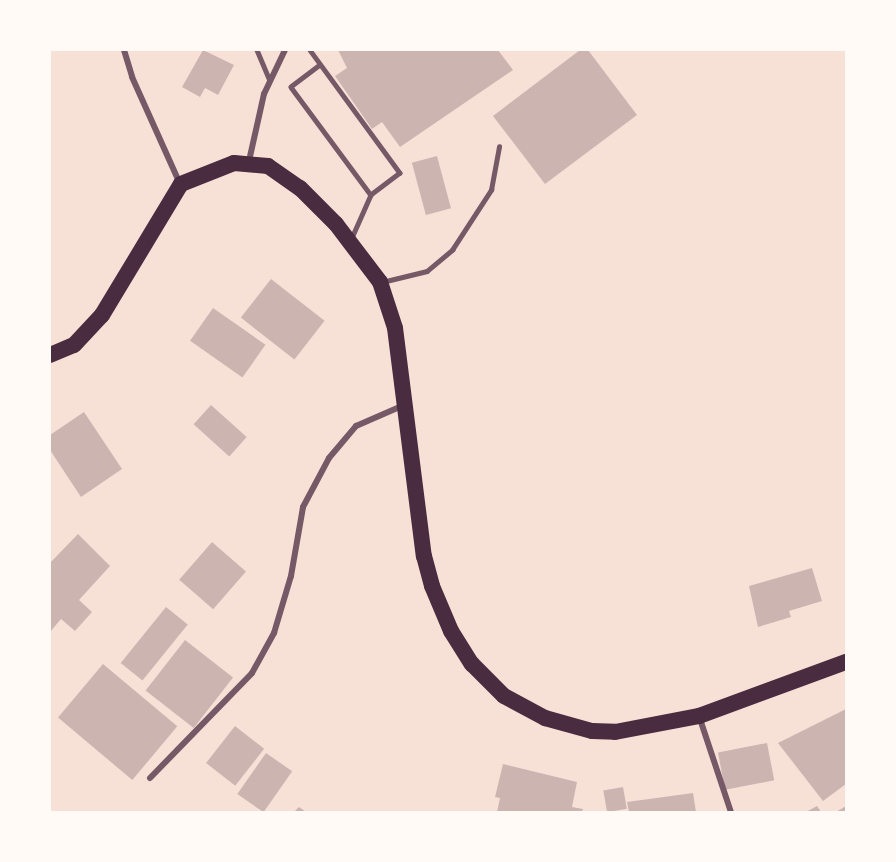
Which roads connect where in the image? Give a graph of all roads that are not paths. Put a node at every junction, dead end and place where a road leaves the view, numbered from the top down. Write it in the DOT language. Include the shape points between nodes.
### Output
graph roads {
  1 [pos="124,50"];
  2 [pos="257,50"];
  3 [pos="285,50"];
  4 [pos="310,50"];
  5 [pos="320,65"];
  6 [pos="270,80"];
  7 [pos="499,147"];
  8 [pos="249,161"];
  9 [pos="181,184"];
  10 [pos="371,195"];
  11 [pos="350,240"];
  12 [pos="380,282"];
  13 [pos="50,356"];
  14 [pos="407,404"];
  15 [pos="846,662"];
  16 [pos="699,716"];
  17 [pos="150,778"];
  18 [pos="731,813"];
  1 -- 9 [label="street" via="132,77"];
  2 -- 6 [label="lane"];
  3 -- 6 [label="street"];
  4 -- 5 [label="lane"];
  5 -- 10 [label="lane" via="291,87"];
  5 -- 10 [label="lane" via="400,173"];
  6 -- 8 [label="street"];
  7 -- 12 [label="lane" via="491,190 452,250 427,271"];
  8 -- 9 [label="highway" via="216,167"];
  8 -- 11 [label="highway" via="268,166 300,188"];
  9 -- 13 [label="highway" via="102,315 74,345"];
  10 -- 11 [label="lane"];
  11 -- 12 [label="highway"];
  12 -- 14 [label="highway" via="395,328"];
  14 -- 16 [label="highway" via="424,556 432,586 451,630 488,682 526,710 592,731 615,732"];
  14 -- 17 [label="street" via="356,426 329,458 303,507 291,576 269,643 252,673"];
  15 -- 16 [label="highway"];
  16 -- 18 [label="street"];
}
